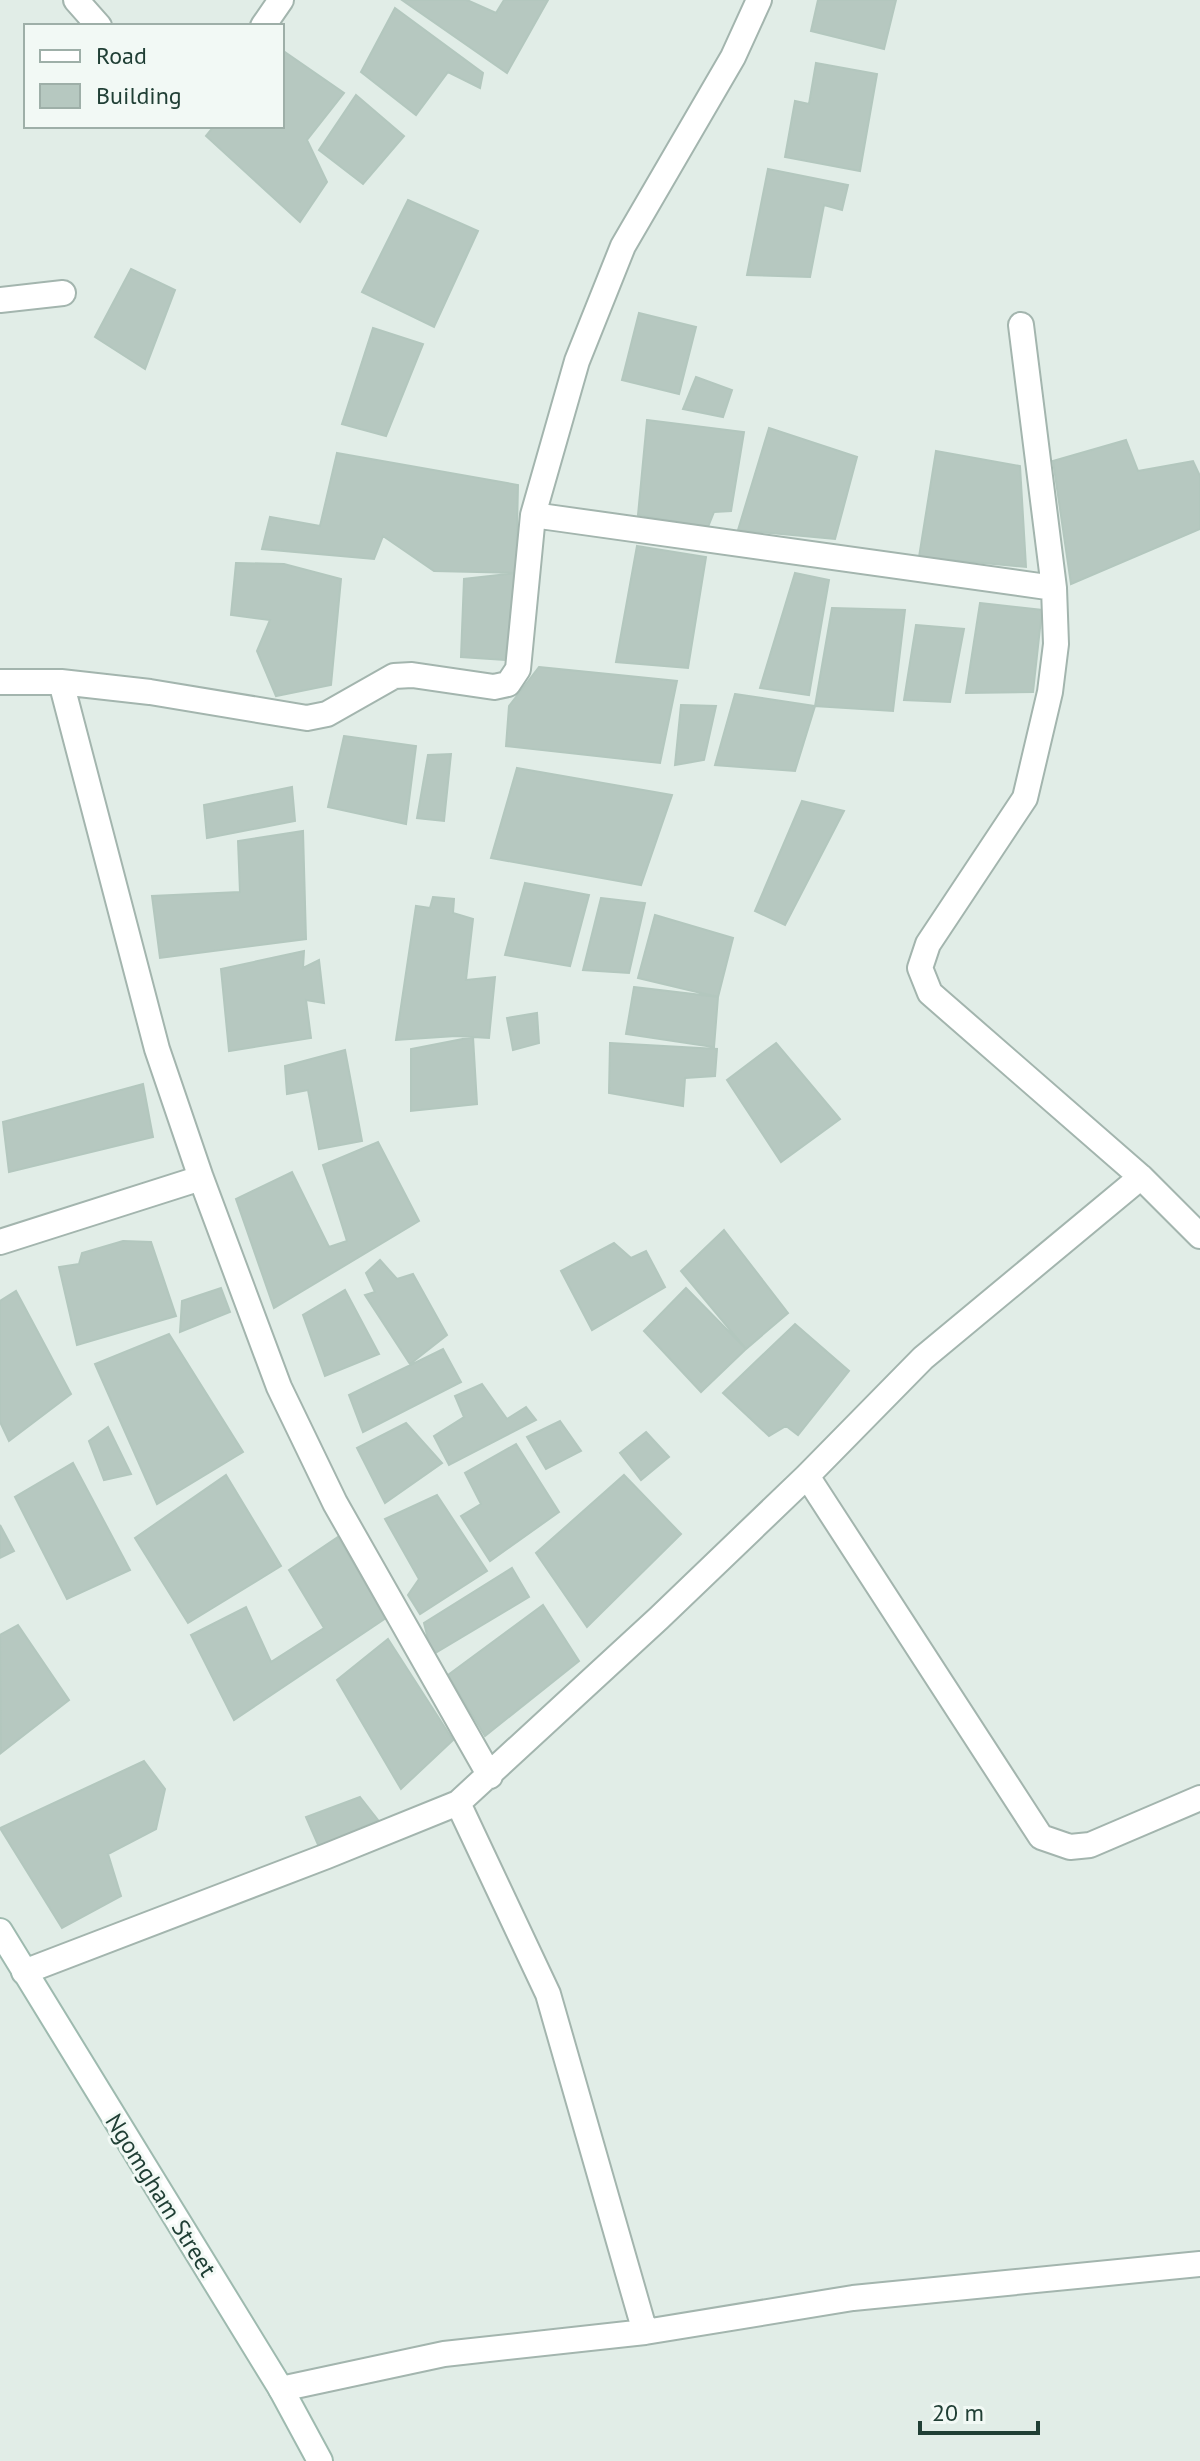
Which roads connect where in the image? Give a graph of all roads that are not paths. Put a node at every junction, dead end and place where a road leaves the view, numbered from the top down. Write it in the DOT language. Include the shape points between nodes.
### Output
graph roads {
  1 [pos="76,0"];
  2 [pos="281,0"];
  3 [pos="759,0"];
  4 [pos="97,24"];
  5 [pos="264,24"];
  6 [pos="63,293"];
  7 [pos="0,300"];
  8 [pos="1021,325"];
  9 [pos="533,515"];
  10 [pos="1054,588"];
  11 [pos="0,682"];
  12 [pos="61,682"];
  13 [pos="1141,1177"];
  14 [pos="201,1178"];
  15 [pos="1200,1236"];
  16 [pos="0,1242"];
  17 [pos="807,1476"];
  18 [pos="490,1776"];
  19 [pos="1200,1798"];
  20 [pos="458,1803"];
  21 [pos="0,1931"];
  22 [pos="24,1972"];
  23 [pos="1200,2264"];
  24 [pos="645,2332"];
  25 [pos="281,2389"];
  26 [pos="320,2461"];
  1 -- 4 [label="street"];
  2 -- 5 [label="street"];
  3 -- 9 [label="street" via="733,57 623,246 577,361"];
  6 -- 7 [label="street"];
  8 -- 10 [label="street"];
  9 -- 10 [label="street"];
  9 -- 12 [label="street" via="518,669 508,684 394,676 327,714 307,718"];
  10 -- 13 [label="street" via="1056,644 1050,692 1025,798 928,944 920,968 930,993"];
  11 -- 12 [label="street"];
  12 -- 14 [label="street" via="157,1049"];
  13 -- 15 [label="street"];
  13 -- 17 [label="street" via="923,1358"];
  14 -- 16 [label="street"];
  14 -- 18 [label="street" via="279,1387 335,1503"];
  17 -- 18 [label="street"];
  17 -- 19 [label="street" via="1041,1837 1070,1847 1090,1845"];
  18 -- 20 [label="street"];
  20 -- 22 [label="street"];
  20 -- 24 [label="street" via="548,1994"];
  21 -- 22 [label="street, Ngomgham Street"];
  22 -- 25 [label="street, Ngomgham Street"];
  23 -- 24 [label="street" via="853,2298"];
  24 -- 25 [label="street" via="444,2354"];
  25 -- 26 [label="street, Ngomgham Street"];
}
